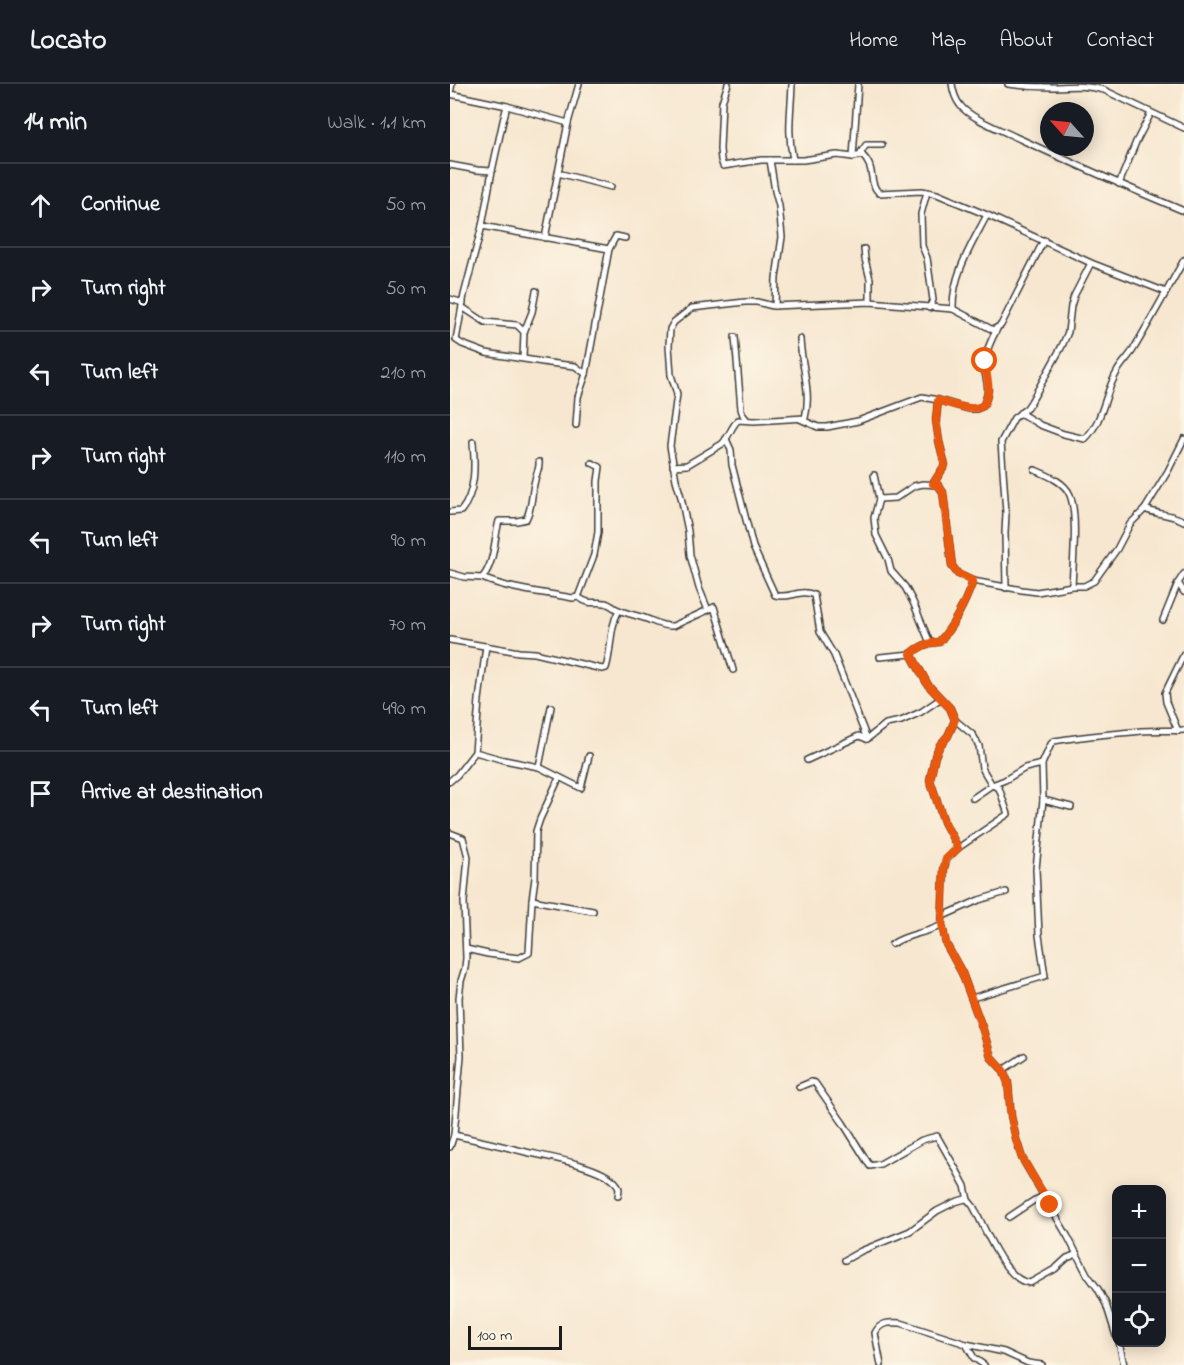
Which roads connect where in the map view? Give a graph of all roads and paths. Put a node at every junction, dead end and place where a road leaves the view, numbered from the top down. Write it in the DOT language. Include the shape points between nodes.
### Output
graph roads {
  1 [pos="452,84"];
  2 [pos="579,84"];
  3 [pos="728,84"];
  4 [pos="792,84"];
  5 [pos="858,84"];
  6 [pos="952,84"];
  7 [pos="1008,84"];
  8 [pos="450,93"];
  9 [pos="507,106"];
  10 [pos="1151,113"];
  11 [pos="568,123"];
  12 [pos="1184,128"];
  13 [pos="882,145"];
  14 [pos="862,155"];
  15 [pos="853,157"];
  16 [pos="770,160"];
  17 [pos="793,160"];
  18 [pos="450,165"];
  19 [pos="492,171"];
  20 [pos="558,173"];
  21 [pos="1119,184"];
  22 [pos="611,187"];
  23 [pos="927,192"];
  24 [pos="1184,211"];
  25 [pos="987,214"];
  26 [pos="482,226"];
  27 [pos="545,237"];
  28 [pos="625,238"];
  29 [pos="1044,240"];
  30 [pos="609,249"];
  31 [pos="864,249"];
  32 [pos="1184,260"];
  33 [pos="1090,263"];
  34 [pos="536,291"];
  35 [pos="1166,292"];
  36 [pos="450,299"];
  37 [pos="870,302"];
  38 [pos="463,305"];
  39 [pos="775,306"];
  40 [pos="929,308"];
  41 [pos="953,309"];
  42 [pos="997,329"];
  43 [pos="524,332"];
  44 [pos="735,337"];
  45 [pos="800,339"];
  46 [pos="523,358"];
  47 [pos="586,374"];
  48 [pos="938,400"];
  49 [pos="1020,413"];
  50 [pos="745,417"];
  51 [pos="800,419"];
  52 [pos="576,425"];
  53 [pos="726,439"];
  54 [pos="1184,440"];
  55 [pos="473,442"];
  56 [pos="539,462"];
  57 [pos="592,463"];
  58 [pos="673,466"];
  59 [pos="1035,470"];
  60 [pos="874,475"];
  61 [pos="933,484"];
  62 [pos="879,499"];
  63 [pos="1145,509"];
  64 [pos="450,512"];
  65 [pos="1184,520"];
  66 [pos="450,573"];
  67 [pos="1184,574"];
  68 [pos="482,578"];
  69 [pos="973,581"];
  70 [pos="1178,583"];
  71 [pos="1072,586"];
  72 [pos="1006,588"];
  73 [pos="1184,592"];
  74 [pos="578,597"];
  75 [pos="619,610"];
  76 [pos="708,610"];
  77 [pos="1163,620"];
  78 [pos="450,640"];
  79 [pos="930,643"];
  80 [pos="486,646"];
  81 [pos="911,654"];
  82 [pos="1184,654"];
  83 [pos="880,657"];
  84 [pos="733,670"];
  85 [pos="940,699"];
  86 [pos="551,707"];
  87 [pos="955,720"];
  88 [pos="1181,731"];
  89 [pos="867,739"];
  90 [pos="475,753"];
  91 [pos="589,756"];
  92 [pos="807,760"];
  93 [pos="1042,764"];
  94 [pos="539,767"];
  95 [pos="559,778"];
  96 [pos="450,781"];
  97 [pos="992,785"];
  98 [pos="973,798"];
  99 [pos="1042,800"];
  100 [pos="1071,807"];
  101 [pos="450,833"];
  102 [pos="958,848"];
  103 [pos="1006,891"];
  104 [pos="532,900"];
  105 [pos="593,911"];
  106 [pos="943,916"];
  107 [pos="942,924"];
  108 [pos="892,944"];
  109 [pos="466,949"];
  110 [pos="972,998"];
  111 [pos="1024,1056"];
  112 [pos="1003,1070"];
  113 [pos="799,1087"];
  114 [pos="458,1098"];
  115 [pos="450,1099"];
  116 [pos="454,1135"];
  117 [pos="450,1147"];
  118 [pos="618,1196"];
  119 [pos="1044,1196"];
  120 [pos="968,1200"];
  121 [pos="1009,1217"];
  122 [pos="1077,1254"];
  123 [pos="845,1260"];
  124 [pos="1112,1323"];
  125 [pos="966,1344"];
  126 [pos="1120,1347"];
  127 [pos="881,1365"];
  128 [pos="984,1365"];
  129 [pos="1042,1365"];
  130 [pos="1124,1365"];
  1 -- 8 [label="street"];
  2 -- 11 [label="street"];
  3 -- 16 [label="street" via="722,102 723,166"];
  4 -- 17 [label="street" via="789,142"];
  5 -- 15 [label="street"];
  6 -- 21 [label="street" via="960,106 970,114"];
  7 -- 10 [label="street" via="1084,85 1104,90"];
  8 -- 9 [label="street"];
  9 -- 11 [label="street"];
  9 -- 19 [label="street"];
  10 -- 12 [label="street"];
  10 -- 21 [label="street"];
  11 -- 20 [label="street"];
  13 -- 14 [label="street" via="866,145"];
  14 -- 15 [label="street"];
  14 -- 23 [label="street" via="871,165 873,187 879,193"];
  15 -- 17 [label="street"];
  16 -- 17 [label="street"];
  16 -- 39 [label="street" via="782,237"];
  18 -- 19 [label="street"];
  19 -- 26 [label="street"];
  20 -- 22 [label="street"];
  20 -- 27 [label="street"];
  21 -- 24 [label="street"];
  23 -- 25 [label="street"];
  23 -- 40 [label="street" via="921,214 922,246 933,300"];
  25 -- 29 [label="street"];
  25 -- 41 [label="street" via="959,272"];
  26 -- 27 [label="street"];
  26 -- 38 [label="street"];
  27 -- 30 [label="street"];
  28 -- 30 [label="street" via="616,236"];
  29 -- 33 [label="street"];
  29 -- 42 [label="street"];
  30 -- 47 [label="street"];
  31 -- 37 [label="street"];
  32 -- 35 [label="street"];
  33 -- 35 [label="street"];
  33 -- 49 [label="street" via="1074,296 1062,346 1031,402"];
  34 -- 43 [label="street"];
  35 -- 49 [label="street" via="1117,372 1100,418 1085,439 1040,425"];
  36 -- 38 [label="street"];
  37 -- 39 [label="street"];
  37 -- 40 [label="street"];
  38 -- 43 [label="street" via="485,322 517,325"];
  38 -- 46 [label="street" via="456,340 486,353"];
  39 -- 58 [label="street" via="745,302 692,308 674,322 669,346 677,394 670,446"];
  40 -- 41 [label="street"];
  41 -- 42 [label="street"];
  42 -- 48 [label="street" via="985,361 989,391 983,406 969,409"];
  43 -- 46 [label="street"];
  44 -- 50 [label="street"];
  45 -- 51 [label="street" via="810,409"];
  46 -- 47 [label="street" via="575,366"];
  47 -- 52 [label="street" via="578,397"];
  48 -- 51 [label="street" via="922,397 858,421 827,427"];
  48 -- 61 [label="street" via="936,420 945,465"];
  49 -- 72 [label="street" via="1001,442"];
  50 -- 51 [label="street"];
  50 -- 53 [label="street" via="732,426"];
  53 -- 58 [label="street" via="687,465"];
  53 -- 89 [label="street" via="753,547 776,595 814,595 820,632 834,655"];
  54 -- 63 [label="street"];
  55 -- 64 [label="street" via="474,469 468,502 461,511"];
  56 -- 68 [label="street" via="530,512 526,519 499,521 491,561"];
  57 -- 74 [label="street" via="600,467 598,532"];
  58 -- 76 [label="street" via="690,555"];
  59 -- 71 [label="street" via="1063,485 1070,494"];
  60 -- 62 [label="street"];
  61 -- 62 [label="street" via="914,486 896,498"];
  61 -- 69 [label="street" via="943,492 952,566 958,574"];
  62 -- 79 [label="street" via="874,518 876,535 891,571 913,602"];
  63 -- 65 [label="street"];
  63 -- 71 [label="street" via="1130,524 1094,581"];
  66 -- 68 [label="street"];
  67 -- 70 [label="street"];
  68 -- 74 [label="street" via="511,587"];
  69 -- 72 [label="street"];
  69 -- 79 [label="street" via="948,631 939,642"];
  70 -- 73 [label="street"];
  70 -- 77 [label="street"];
  71 -- 72 [label="street" via="1037,592"];
  74 -- 75 [label="street"];
  75 -- 76 [label="street" via="667,626"];
  75 -- 80 [label="street" via="606,668"];
  76 -- 84 [label="street" via="714,607"];
  78 -- 80 [label="street"];
  79 -- 81 [label="street"];
  80 -- 90 [label="street"];
  81 -- 83 [label="street"];
  81 -- 85 [label="street"];
  82 -- 88 [label="street" via="1165,693"];
  85 -- 87 [label="street"];
  85 -- 89 [label="street" via="921,712 886,724"];
  86 -- 94 [label="street"];
  87 -- 97 [label="street" via="973,735 982,768"];
  87 -- 102 [label="street" via="935,756 930,780 944,822"];
  88 -- 93 [label="street" via="1087,735 1054,741"];
  89 -- 92 [label="street" via="859,736"];
  90 -- 94 [label="street"];
  90 -- 96 [label="street"];
  91 -- 95 [label="street" via="581,788"];
  93 -- 97 [label="street"];
  93 -- 99 [label="street"];
  94 -- 95 [label="street"];
  95 -- 104 [label="street" via="536,831"];
  97 -- 98 [label="street"];
  97 -- 102 [label="street" via="999,788 1008,814"];
  99 -- 100 [label="street"];
  99 -- 110 [label="street" via="1036,869 1044,976"];
  101 -- 109 [label="street" via="463,838 468,856 464,902"];
  102 -- 106 [label="street" via="946,859 944,868"];
  103 -- 106 [label="street"];
  104 -- 105 [label="street"];
  104 -- 109 [label="street" via="530,953 519,958"];
  106 -- 107 [label="street"];
  107 -- 108 [label="street"];
  107 -- 110 [label="street" via="946,944"];
  109 -- 114 [label="street" via="459,998"];
  110 -- 112 [label="street" via="991,1057"];
  111 -- 112 [label="street"];
  112 -- 119 [label="street" via="1022,1158"];
  113 -- 120 [label="street" via="814,1083 870,1166 938,1136 965,1186"];
  114 -- 115 [label="street"];
  114 -- 116 [label="street"];
  116 -- 117 [label="street"];
  116 -- 118 [label="street" via="602,1173 616,1183"];
  119 -- 121 [label="street"];
  119 -- 122 [label="street"];
  120 -- 122 [label="street" via="999,1258 1022,1281 1030,1283"];
  120 -- 123 [label="street" via="955,1202 910,1231"];
  122 -- 124 [label="street" via="1106,1304"];
  125 -- 127 [label="street" via="901,1323 883,1324 875,1333"];
  125 -- 128 [label="street" via="974,1358"];
  125 -- 129 [label="street"];
  126 -- 130 [label="street"];
}
